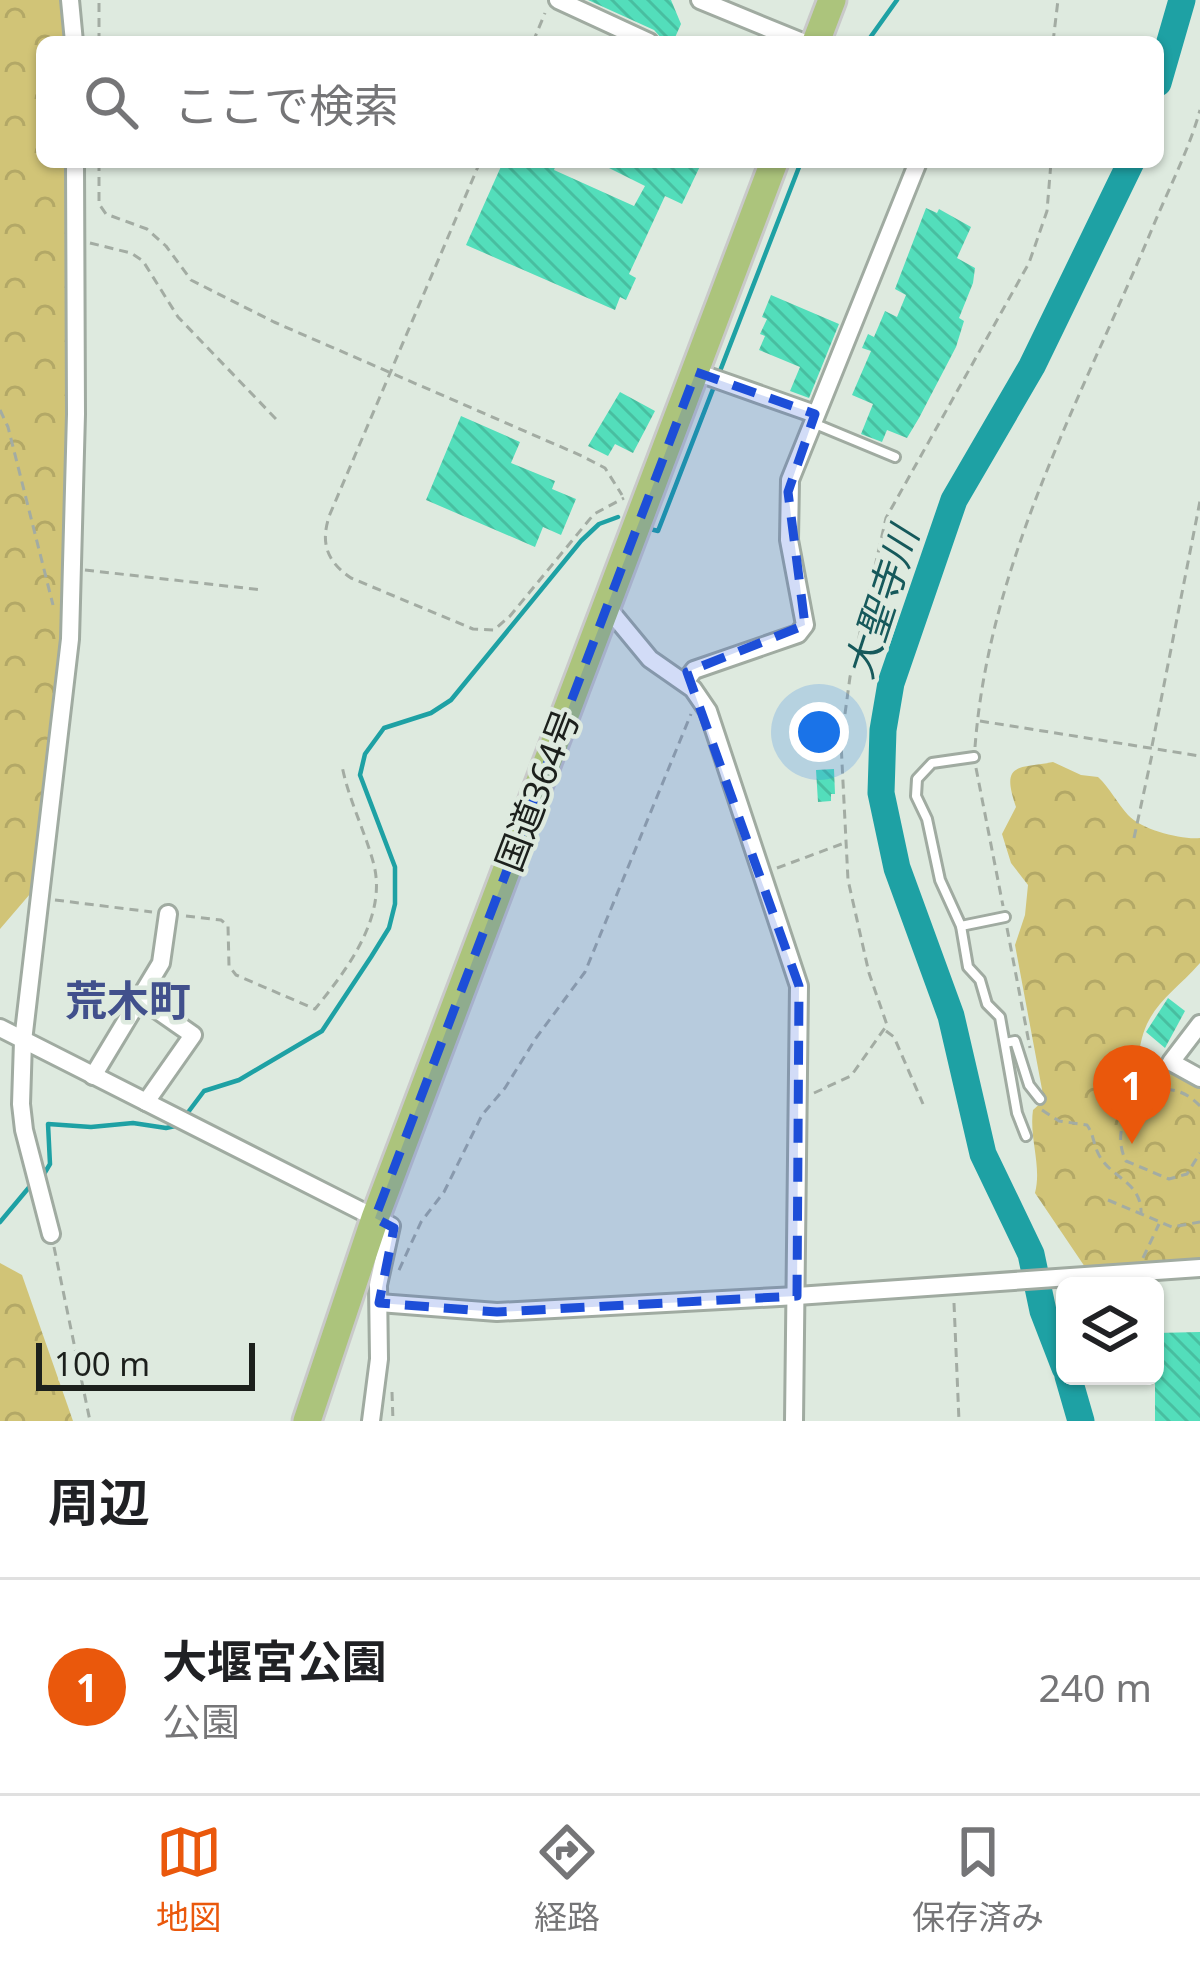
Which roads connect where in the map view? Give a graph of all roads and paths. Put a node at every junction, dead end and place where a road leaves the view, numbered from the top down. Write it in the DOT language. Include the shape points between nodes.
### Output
graph roads {
  1 [pos="70,0"];
  2 [pos="99,0"];
  3 [pos="554,0"];
  4 [pos="700,0"];
  5 [pos="832,0"];
  6 [pos="1058,0"];
  7 [pos="73,36"];
  8 [pos="99,36"];
  9 [pos="536,36"];
  10 [pos="635,36"];
  11 [pos="787,36"];
  12 [pos="818,36"];
  13 [pos="1054,36"];
  14 [pos="1200,110"];
  15 [pos="75,168"];
  16 [pos="99,168"];
  17 [pos="477,168"];
  18 [pos="772,168"];
  19 [pos="915,168"];
  20 [pos="1051,168"];
  21 [pos="76,242"];
  22 [pos="696,371"];
  23 [pos="390,373"];
  24 [pos="0,410"];
  25 [pos="813,418"];
  26 [pos="276,419"];
  27 [pos="895,457"];
  28 [pos="1200,500"];
  29 [pos="71,568"];
  30 [pos="262,590"];
  31 [pos="607,607"];
  32 [pos="70,638"];
  33 [pos="685,682"];
  34 [pos="700,697"];
  35 [pos="978,721"];
  36 [pos="1153,747"];
  37 [pos="1200,756"];
  38 [pos="974,757"];
  39 [pos="342,766"];
  40 [pos="1134,838"];
  41 [pos="848,842"];
  42 [pos="764,872"];
  43 [pos="41,898"];
  44 [pos="168,914"];
  45 [pos="1005,916"];
  46 [pos="961,926"];
  47 [pos="140,998"];
  48 [pos="1200,1024"];
  49 [pos="0,1028"];
  50 [pos="885,1030"];
  51 [pos="23,1040"];
  52 [pos="1005,1043"];
  53 [pos="1030,1048"];
  54 [pos="93,1076"];
  55 [pos="1200,1078"];
  56 [pos="800,1096"];
  57 [pos="1040,1099"];
  58 [pos="146,1102"];
  59 [pos="923,1105"];
  60 [pos="1200,1106"];
  61 [pos="1026,1136"];
  62 [pos="1200,1154"];
  63 [pos="1108,1200"];
  64 [pos="1141,1215"];
  65 [pos="375,1217"];
  66 [pos="1160,1222"];
  67 [pos="1200,1222"];
  68 [pos="51,1234"];
  69 [pos="1200,1268"];
  70 [pos="1139,1272"];
  71 [pos="797,1296"];
  72 [pos="384,1303"];
  73 [pos="953,1303"];
  74 [pos="392,1388"];
  75 [pos="90,1421"];
  76 [pos="307,1421"];
  77 [pos="371,1421"];
  78 [pos="393,1421"];
  79 [pos="794,1421"];
  80 [pos="958,1421"];
  1 -- 7 [label="street"];
  2 -- 8 [label="path"];
  3 -- 9 [label="path"];
  3 -- 10 [label="street"];
  4 -- 11 [label="street"];
  5 -- 12 [label="highway"];
  6 -- 13 [label="path"];
  14 -- 35 [label="path" via="1033,504 992,638"];
  15 -- 21 [label="street"];
  16 -- 23 [label="path" via="106,214 146,229 191,280"];
  17 -- 23 [label="path"];
  18 -- 22 [label="highway, 国道364号"];
  19 -- 25 [label="street"];
  20 -- 41 [label="path" via="1047,212 1029,263 883,529 841,743"];
  21 -- 26 [label="path" via="143,261 178,317"];
  21 -- 29 [label="street"];
  22 -- 25 [label="street"];
  22 -- 31 [label="highway, 国道364号"];
  23 -- 23 [label="path" via="330,514 326,549 351,578 473,629 494,630 594,514 623,498 605,468"];
  24 -- 32 [label="path" via="44,580"];
  25 -- 27 [label="lane"];
  25 -- 33 [label="street" via="788,491 806,626 694,670"];
  28 -- 36 [label="path"];
  29 -- 30 [label="path"];
  29 -- 32 [label="street"];
  31 -- 33 [label="street" via="650,658"];
  31 -- 65 [label="highway, 国道364号"];
  32 -- 43 [label="street"];
  33 -- 34 [label="street"];
  34 -- 42 [label="street"];
  34 -- 72 [label="path" via="585,972 482,1114"];
  35 -- 36 [label="path"];
  35 -- 38 [label="path"];
  36 -- 37 [label="path"];
  36 -- 40 [label="path"];
  38 -- 45 [label="path"];
  38 -- 46 [label="lane" via="932,763 915,787"];
  39 -- 44 [label="path" via="374,864 376,904 315,1010 236,975 221,920"];
  41 -- 42 [label="path"];
  41 -- 50 [label="path" via="853,910"];
  42 -- 56 [label="street" via="800,986"];
  43 -- 44 [label="path"];
  43 -- 51 [label="street"];
  44 -- 47 [label="street" via="161,963"];
  45 -- 46 [label="lane"];
  45 -- 53 [label="path"];
  46 -- 52 [label="lane" via="968,967 1000,1017"];
  47 -- 54 [label="street"];
  47 -- 58 [label="street" via="193,1035"];
  48 -- 55 [label="street" via="1171,1063"];
  49 -- 51 [label="street"];
  50 -- 56 [label="path" via="851,1076"];
  50 -- 59 [label="path"];
  51 -- 54 [label="street"];
  51 -- 68 [label="street" via="24,1130"];
  52 -- 57 [label="lane" via="1016,1041"];
  52 -- 61 [label="lane"];
  54 -- 58 [label="street"];
  56 -- 71 [label="street"];
  57 -- 64 [label="path" via="1050,1118 1087,1125 1100,1158 1141,1198"];
  58 -- 65 [label="street"];
  60 -- 62 [label="path" via="1155,1089 1135,1102 1119,1139 1126,1161 1169,1179 1186,1174"];
  63 -- 64 [label="path"];
  64 -- 66 [label="path"];
  65 -- 72 [label="street" via="392,1234 379,1271"];
  65 -- 76 [label="highway, 国道364号"];
  66 -- 67 [label="path"];
  66 -- 70 [label="path"];
  68 -- 75 [label="path"];
  69 -- 70 [label="street"];
  70 -- 71 [label="street"];
  71 -- 72 [label="street" via="496,1312"];
  71 -- 79 [label="street"];
  72 -- 77 [label="street"];
  73 -- 80 [label="path"];
  74 -- 78 [label="path"];
}
